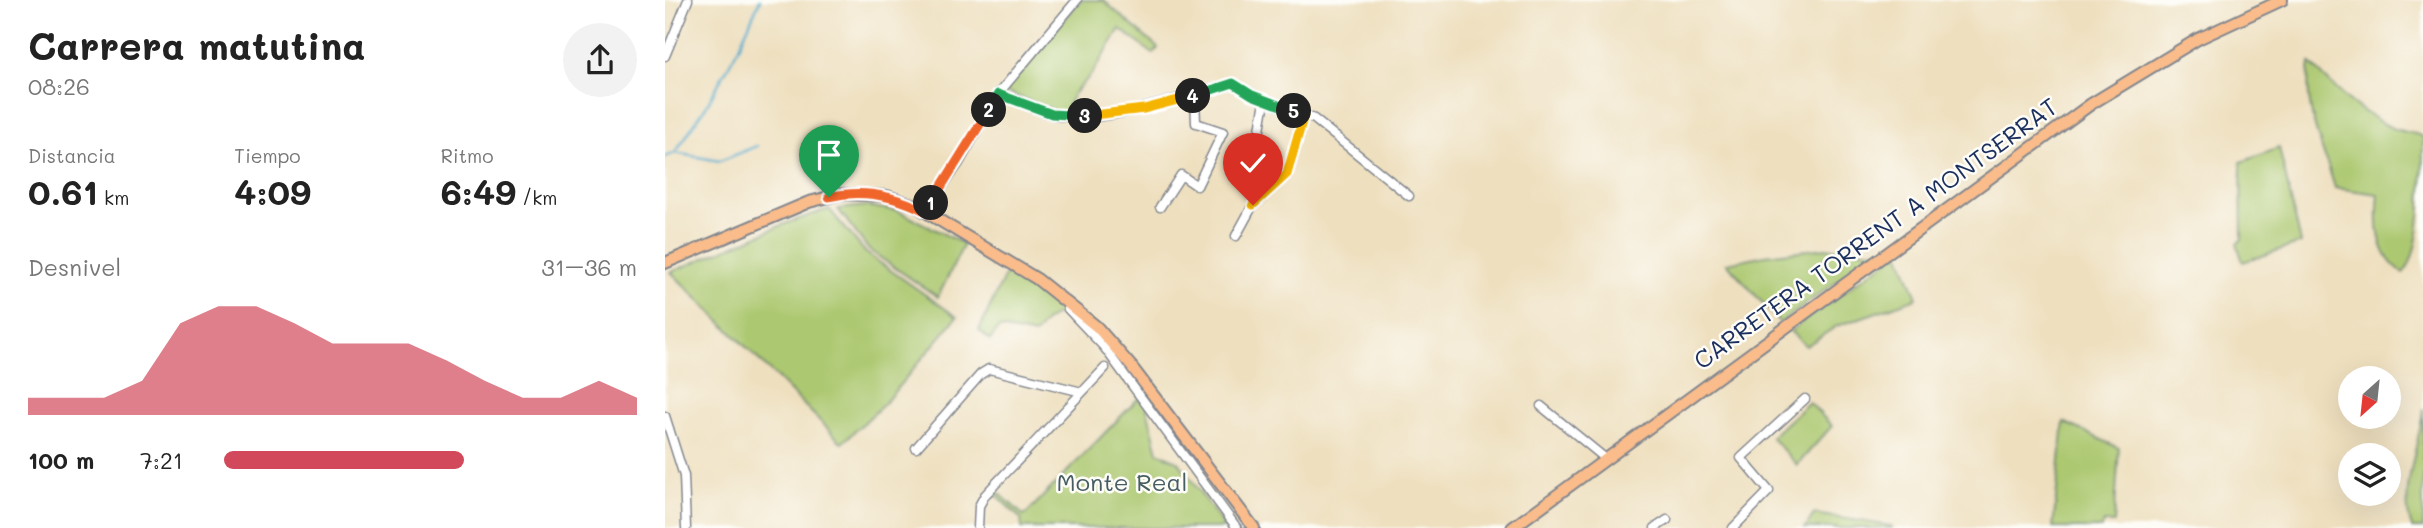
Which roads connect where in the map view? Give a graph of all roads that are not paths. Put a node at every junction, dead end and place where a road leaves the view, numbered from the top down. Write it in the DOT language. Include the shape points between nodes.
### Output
graph roads {
  1 [pos="688,0"];
  2 [pos="1077,0"];
  3 [pos="2282,0"];
  4 [pos="665,56"];
  5 [pos="998,94"];
  6 [pos="1195,95"];
  7 [pos="1265,101"];
  8 [pos="1304,115"];
  9 [pos="1258,141"];
  10 [pos="1409,196"];
  11 [pos="1160,207"];
  12 [pos="925,211"];
  13 [pos="1236,236"];
  14 [pos="665,263"];
  15 [pos="1057,294"];
  16 [pos="1109,355"];
  17 [pos="1118,366"];
  18 [pos="1105,368"];
  19 [pos="1082,392"];
  20 [pos="1805,399"];
  21 [pos="1541,406"];
  22 [pos="665,416"];
  23 [pos="916,449"];
  24 [pos="1606,459"];
  25 [pos="1667,520"];
  26 [pos="1250,525"];
  27 [pos="686,528"];
  28 [pos="978,528"];
  29 [pos="1237,528"];
  30 [pos="1512,528"];
  31 [pos="1655,528"];
  32 [pos="1733,528"];
  1 -- 4 [label="street"];
  2 -- 5 [label="street"];
  3 -- 24 [label="main road, CARRETERA TORRENT A MONTSERRAT" via="2198,39 2108,92"];
  5 -- 6 [label="street" via="1052,114 1074,116 1144,109"];
  5 -- 12 [label="street"];
  6 -- 7 [label="street" via="1233,83"];
  6 -- 11 [label="street" via="1196,123 1223,132 1197,186 1181,175"];
  7 -- 8 [label="street"];
  7 -- 9 [label="street"];
  8 -- 10 [label="street"];
  8 -- 13 [label="street" via="1287,174 1253,205"];
  12 -- 14 [label="main road" via="887,196 841,194 809,202"];
  12 -- 15 [label="main road"];
  15 -- 16 [label="street"];
  15 -- 26 [label="main road" via="1113,344"];
  16 -- 17 [label="street"];
  16 -- 18 [label="street"];
  17 -- 18 [label="street"];
  17 -- 29 [label="street"];
  18 -- 19 [label="street"];
  19 -- 23 [label="street" via="989,369"];
  19 -- 28 [label="street" via="985,495 979,506"];
  20 -- 32 [label="street" via="1741,458 1769,491"];
  21 -- 24 [label="street"];
  22 -- 27 [label="street" via="684,476"];
  24 -- 30 [label="main road, CARRETERA TORRENT A MONTSERRAT"];
  25 -- 31 [label="street"];
}
